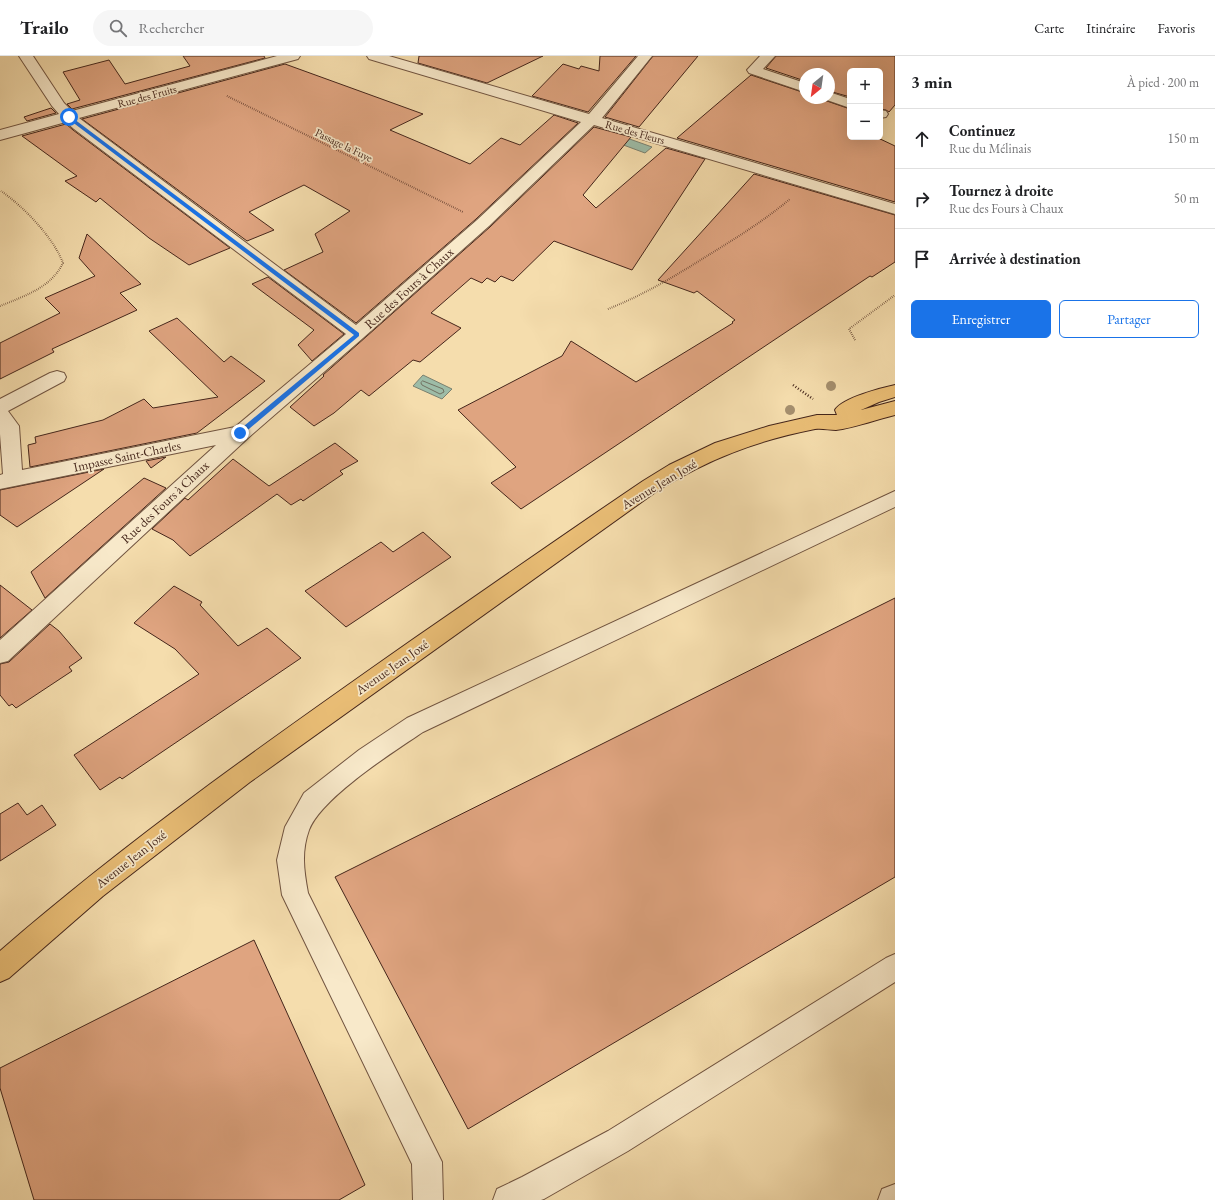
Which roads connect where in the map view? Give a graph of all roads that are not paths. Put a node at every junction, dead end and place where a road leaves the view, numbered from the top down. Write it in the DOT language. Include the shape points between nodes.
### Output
graph roads {
  1 [pos="26,56"];
  2 [pos="293,56"];
  3 [pos="374,56"];
  4 [pos="646,56"];
  5 [pos="768,56"];
  6 [pos="799,86"];
  7 [pos="835,98"];
  8 [pos="847,103"];
  9 [pos="69,117"];
  10 [pos="592,120"];
  11 [pos="0,135"];
  12 [pos="895,209"];
  13 [pos="357,334"];
  14 [pos="57,377"];
  15 [pos="895,391"];
  16 [pos="895,408"];
  17 [pos="0,409"];
  18 [pos="817,412"];
  19 [pos="0,413"];
  20 [pos="240,433"];
  21 [pos="6,481"];
  22 [pos="895,498"];
  23 [pos="0,654"];
  24 [pos="895,967"];
  25 [pos="0,969"];
  26 [pos="428,1200"];
  27 [pos="508,1200"];
  1 -- 9 [label="street"];
  2 -- 9 [label="street, Rue des Fruits"];
  3 -- 10 [label="street, Rue des Fleurs"];
  4 -- 10 [label="street, Rue des Fours à Chaux"];
  5 -- 6 [label="street" via="754,70"];
  7 -- 8 [label="street"];
  9 -- 11 [label="street, Rue des Fruits"];
  9 -- 13 [label="street"];
  10 -- 12 [label="street, Rue des Fleurs"];
  10 -- 13 [label="street, Rue des Fours à Chaux" via="483,223"];
  13 -- 20 [label="street, Rue des Fours à Chaux"];
  14 -- 17 [label="street"];
  15 -- 18 [label="main road, Avenue Jean Joxé" via="831,414"];
  16 -- 18 [label="main road, Avenue Jean Joxé" via="836,423"];
  18 -- 25 [label="main road, Avenue Jean Joxé" via="769,433 722,448 676,470 650,486 256,763 118,868"];
  19 -- 21 [label="street, Impasse Saint-Charles" via="9,426"];
  20 -- 21 [label="street, Impasse Saint-Charles"];
  20 -- 23 [label="street, Rue des Fours à Chaux"];
  22 -- 26 [label="street" via="415,725 367,757 313,801 297,827 290,860 294,895 426,1162"];
  24 -- 27 [label="street" via="618,1141"];
}
